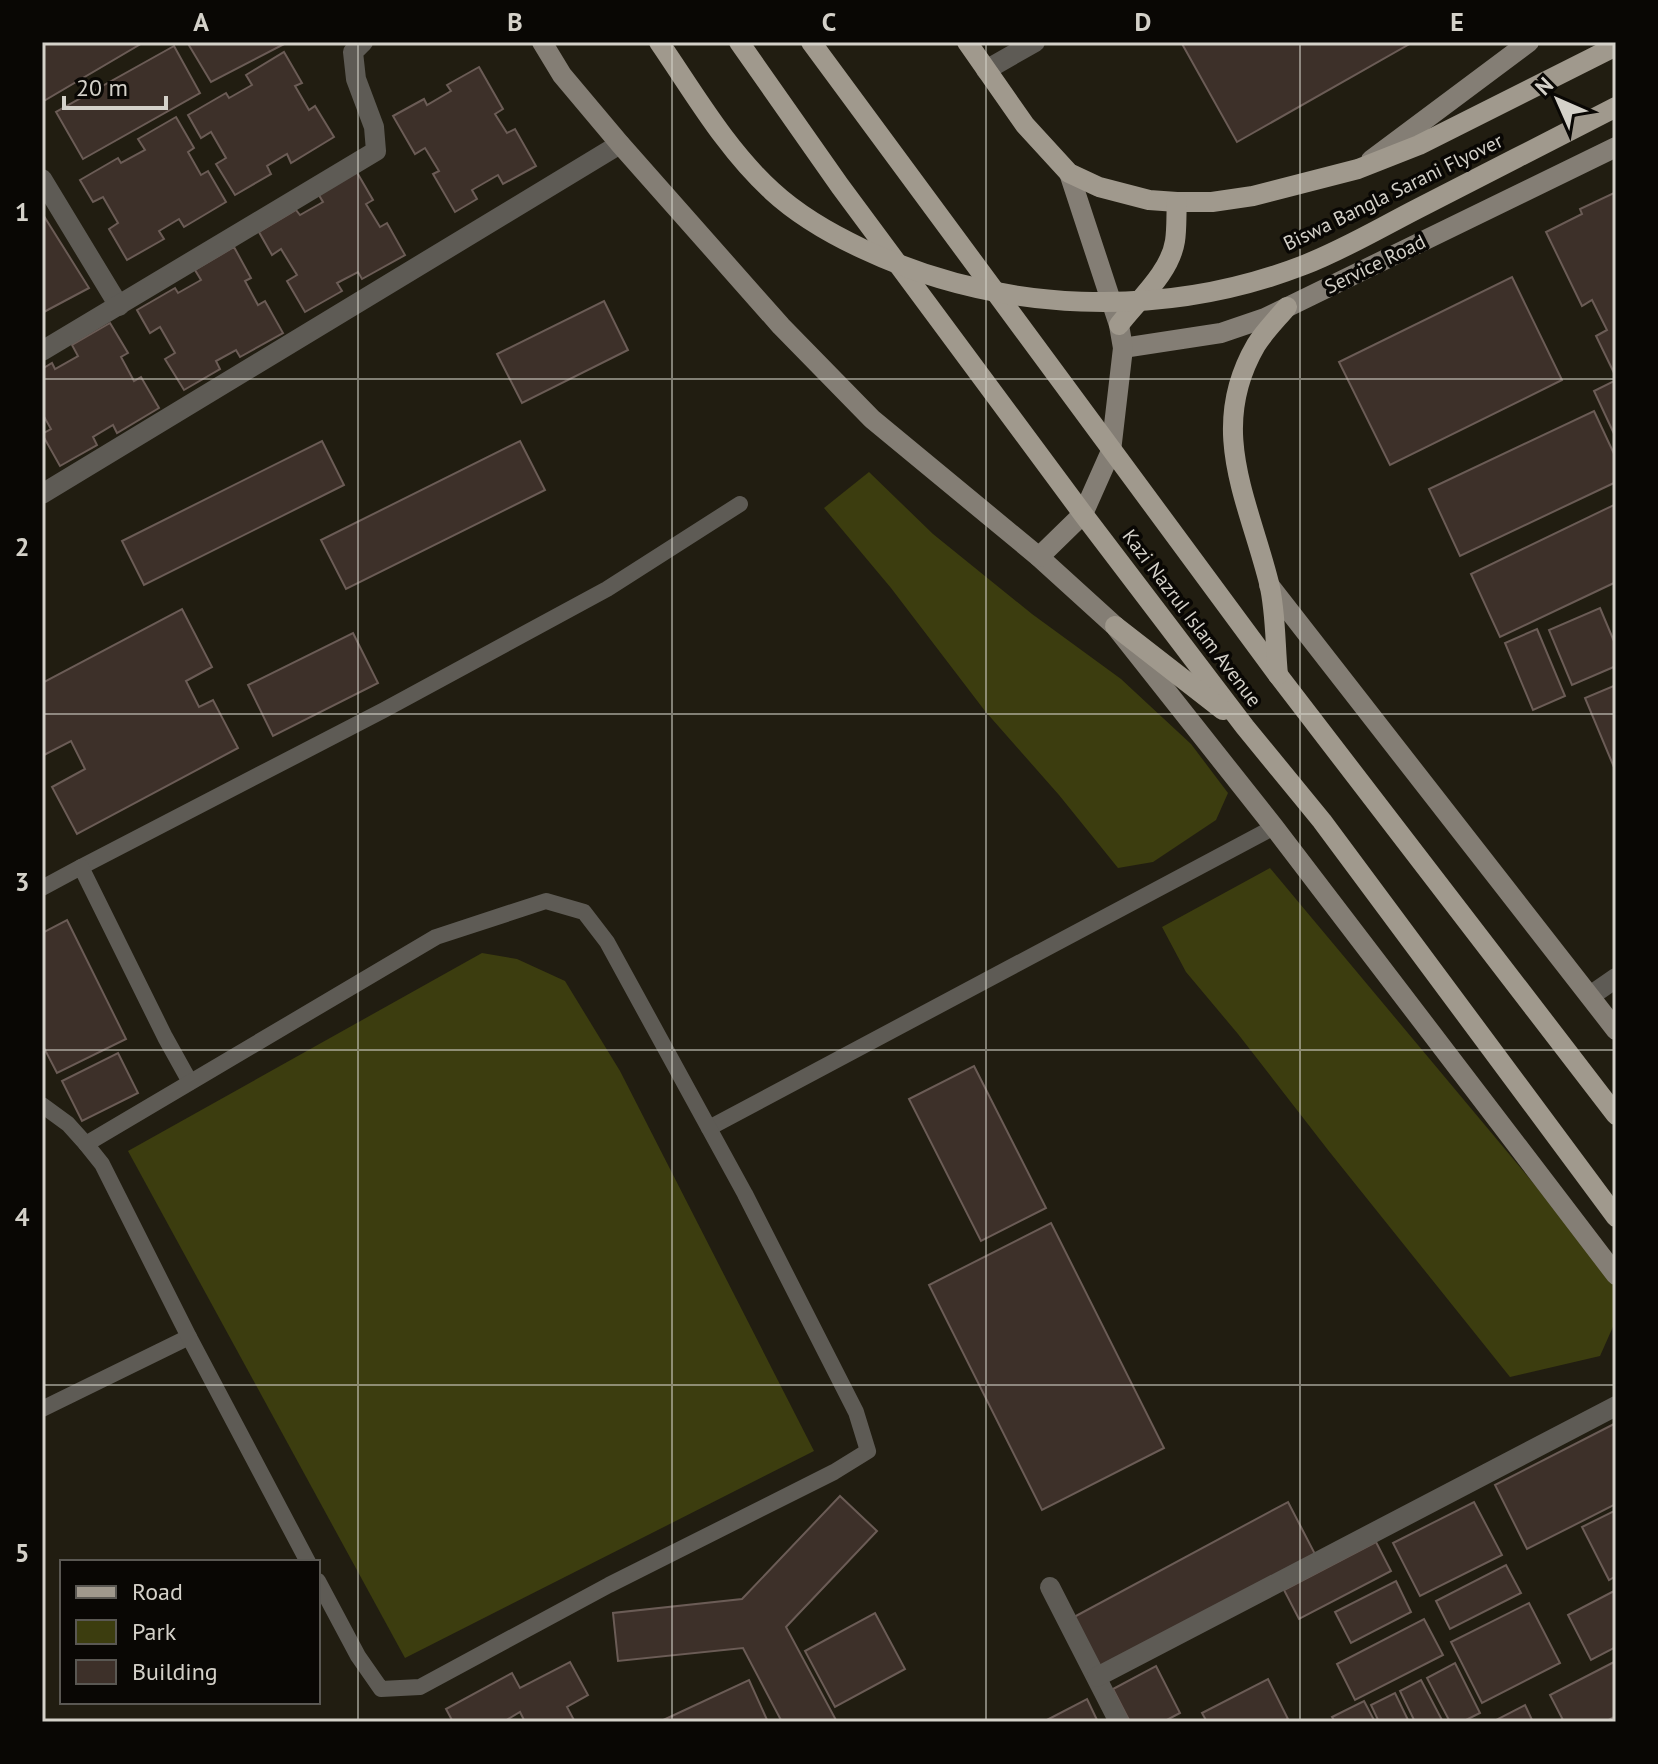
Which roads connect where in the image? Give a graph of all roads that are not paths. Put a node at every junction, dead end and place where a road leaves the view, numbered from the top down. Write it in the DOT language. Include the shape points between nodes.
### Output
graph roads {
  1 [pos="363,42"];
  2 [pos="542,42"];
  3 [pos="659,42"];
  4 [pos="739,42"];
  5 [pos="811,42"];
  6 [pos="967,42"];
  7 [pos="1035,42"];
  8 [pos="1529,42"];
  9 [pos="1616,46"];
  10 [pos="986,70"];
  11 [pos="1616,107"];
  12 [pos="620,144"];
  13 [pos="1616,147"];
  14 [pos="1358,169"];
  15 [pos="1069,173"];
  16 [pos="42,179"];
  17 [pos="1177,202"];
  18 [pos="119,306"];
  19 [pos="1287,307"];
  20 [pos="1119,325"];
  21 [pos="1123,348"];
  22 [pos="42,351"];
  23 [pos="1111,451"];
  24 [pos="42,494"];
  25 [pos="740,504"];
  26 [pos="1083,514"];
  27 [pos="1039,557"];
  28 [pos="1269,585"];
  29 [pos="1115,626"];
  30 [pos="1278,675"];
  31 [pos="1245,727"];
  32 [pos="1274,827"];
  33 [pos="81,867"];
  34 [pos="42,888"];
  35 [pos="1616,978"];
  36 [pos="1590,996"];
  37 [pos="1616,1030"];
  38 [pos="190,1082"];
  39 [pos="42,1105"];
  40 [pos="1616,1115"];
  41 [pos="709,1128"];
  42 [pos="86,1144"];
  43 [pos="1616,1217"];
  44 [pos="1616,1275"];
  45 [pos="189,1337"];
  46 [pos="1616,1406"];
  47 [pos="42,1409"];
  48 [pos="307,1560"];
  49 [pos="320,1585"];
  50 [pos="1050,1587"];
  51 [pos="1097,1677"];
  52 [pos="1119,1722"];
  1 -- 18 [label="street" via="353,52 376,151"];
  2 -- 12 [label="street" via="562,75"];
  3 -- 11 [label="main road, Biswa Bangla Sarani Flyover, bridge" via="742,162 807,218 919,273 1028,298 1126,302 1263,279 1357,240"];
  4 -- 26 [label="main road, Kazi Nazrul Islam Avenue"];
  5 -- 23 [label="main road, Kazi Nazrul Islam Avenue"];
  6 -- 10 [label="main road"];
  7 -- 10 [label="street"];
  8 -- 14 [label="street"];
  9 -- 14 [label="main road" via="1419,145"];
  10 -- 15 [label="main road" via="1025,125"];
  12 -- 24 [label="street"];
  12 -- 27 [label="street" via="781,326 872,419"];
  13 -- 19 [label="street, Service Road"];
  14 -- 17 [label="main road" via="1253,196"];
  15 -- 17 [label="main road" via="1099,187"];
  15 -- 20 [label="street"];
  16 -- 18 [label="street"];
  17 -- 20 [label="main road" via="1170,257"];
  18 -- 22 [label="street"];
  19 -- 21 [label="street, Service Road" via="1221,333"];
  19 -- 28 [label="main road" via="1257,343 1236,391 1231,420 1240,486"];
  20 -- 21 [label="street"];
  21 -- 23 [label="street"];
  23 -- 26 [label="street"];
  23 -- 30 [label="main road, Kazi Nazrul Islam Avenue"];
  25 -- 33 [label="lane" via="607,589"];
  26 -- 27 [label="street"];
  26 -- 31 [label="main road, Kazi Nazrul Islam Avenue"];
  27 -- 29 [label="street"];
  28 -- 30 [label="main road"];
  28 -- 36 [label="street"];
  29 -- 31 [label="main road"];
  29 -- 32 [label="street"];
  30 -- 40 [label="main road, Kazi Nazrul Islam Avenue"];
  31 -- 43 [label="main road, Kazi Nazrul Islam Avenue" via="1322,821"];
  32 -- 41 [label="lane"];
  32 -- 44 [label="street"];
  33 -- 34 [label="lane"];
  33 -- 38 [label="lane"];
  35 -- 36 [label="street"];
  36 -- 37 [label="street"];
  38 -- 41 [label="lane" via="436,937 546,901 584,912 607,942"];
  38 -- 42 [label="lane"];
  39 -- 42 [label="lane"];
  41 -- 49 [label="lane" via="856,1412 868,1451 420,1687 381,1689"];
  42 -- 45 [label="lane" via="102,1164"];
  45 -- 47 [label="lane"];
  45 -- 48 [label="lane"];
  46 -- 51 [label="street"];
  50 -- 51 [label="street"];
  51 -- 52 [label="street"];
}
